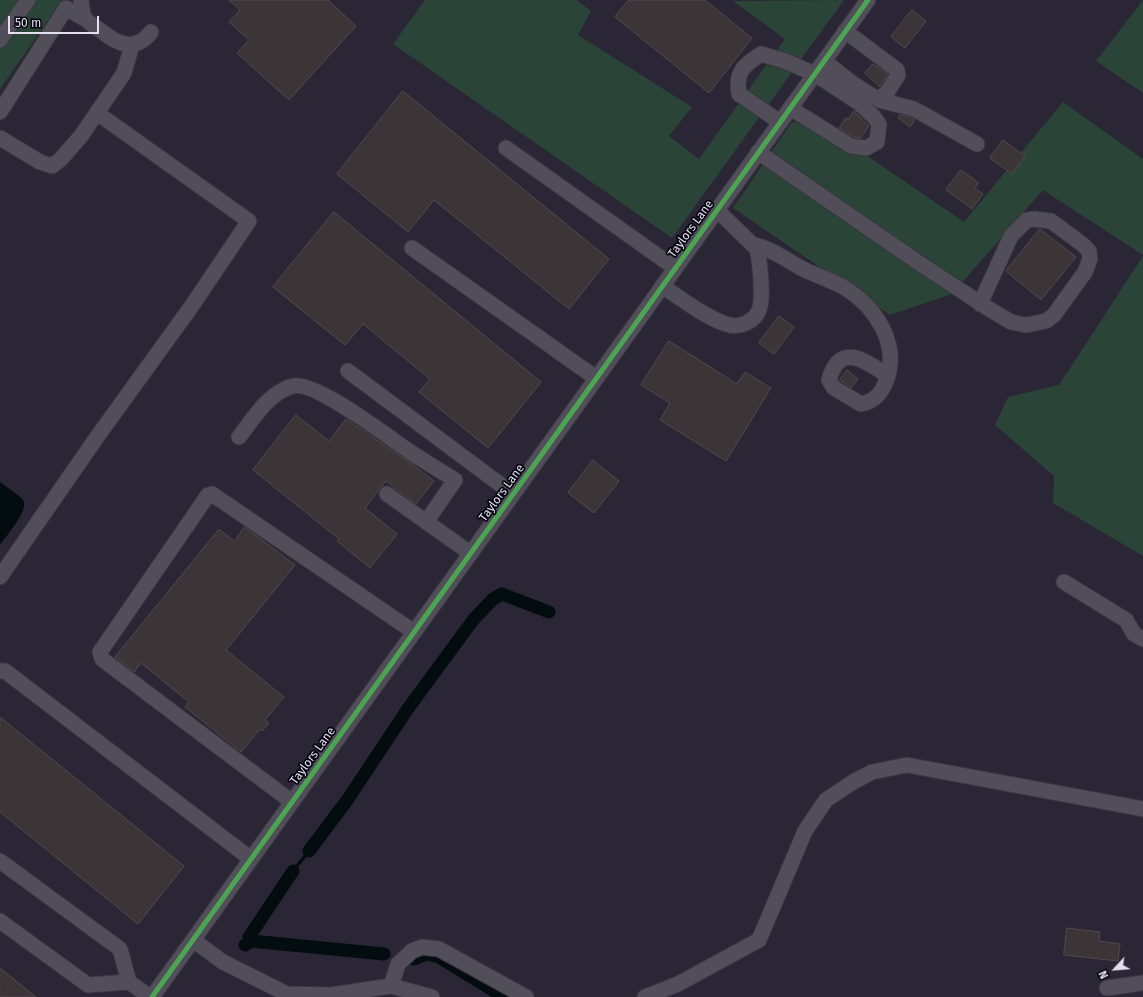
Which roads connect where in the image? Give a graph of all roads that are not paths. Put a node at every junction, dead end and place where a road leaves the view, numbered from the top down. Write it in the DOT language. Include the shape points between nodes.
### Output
graph roads {
  1 [pos="28,0"];
  2 [pos="82,0"];
  3 [pos="868,0"];
  4 [pos="85,19"];
  5 [pos="845,31"];
  6 [pos="151,32"];
  7 [pos="0,40"];
  8 [pos="132,45"];
  9 [pos="824,61"];
  10 [pos="815,74"];
  11 [pos="879,100"];
  12 [pos="790,108"];
  13 [pos="0,112"];
  14 [pos="97,113"];
  15 [pos="780,122"];
  16 [pos="0,138"];
  17 [pos="977,144"];
  18 [pos="506,148"];
  19 [pos="758,152"];
  20 [pos="717,210"];
  21 [pos="754,244"];
  22 [pos="412,248"];
  23 [pos="675,268"];
  24 [pos="662,286"];
  25 [pos="983,305"];
  26 [pos="348,371"];
  27 [pos="888,376"];
  28 [pos="596,378"];
  29 [pos="239,437"];
  30 [pos="387,494"];
  31 [pos="513,494"];
  32 [pos="426,522"];
  33 [pos="470,553"];
  34 [pos="0,577"];
  35 [pos="1064,582"];
  36 [pos="414,632"];
  37 [pos="1143,639"];
  38 [pos="0,671"];
  39 [pos="292,802"];
  40 [pos="1143,808"];
  41 [pos="251,859"];
  42 [pos="0,861"];
  43 [pos="0,921"];
  44 [pos="193,940"];
  45 [pos="129,982"];
  46 [pos="1143,983"];
  47 [pos="391,986"];
  48 [pos="1107,988"];
  49 [pos="151,997"];
  50 [pos="432,997"];
  51 [pos="526,997"];
  52 [pos="645,997"];
  1 -- 7 [label="street"];
  2 -- 4 [label="street"];
  3 -- 5 [label="street, Taylors Lane"];
  4 -- 8 [label="street" via="122,45"];
  4 -- 13 [label="street" via="66,8"];
  5 -- 9 [label="street, Taylors Lane"];
  5 -- 11 [label="street" via="897,70 898,75"];
  6 -- 8 [label="street" via="145,39"];
  8 -- 14 [label="street" via="124,73"];
  9 -- 10 [label="street, Taylors Lane"];
  9 -- 11 [label="street" via="852,84"];
  10 -- 12 [label="street, Taylors Lane"];
  10 -- 12 [label="street" via="874,117 879,124 877,142 866,148 851,146"];
  10 -- 15 [label="street" via="761,54 744,65 737,82 739,94"];
  11 -- 17 [label="street" via="914,109"];
  12 -- 15 [label="street, Taylors Lane"];
  14 -- 16 [label="street" via="81,136 52,166 40,162"];
  14 -- 34 [label="street" via="249,221"];
  15 -- 19 [label="street, Taylors Lane"];
  18 -- 23 [label="street"];
  19 -- 20 [label="street, Taylors Lane"];
  19 -- 25 [label="street"];
  20 -- 21 [label="street"];
  20 -- 23 [label="street, Taylors Lane"];
  21 -- 24 [label="street" via="758,254 760,306 757,315 743,324 726,324"];
  21 -- 27 [label="street" via="767,248 802,268 846,288 864,303 880,322 888,339 891,366"];
  22 -- 28 [label="street"];
  23 -- 24 [label="street, Taylors Lane"];
  24 -- 28 [label="street, Taylors Lane"];
  25 -- 25 [label="street" via="1011,236 1027,220 1051,221 1089,252 1090,259 1085,272 1054,315 1046,321 1026,324 1011,322"];
  26 -- 31 [label="street"];
  28 -- 31 [label="street, Taylors Lane"];
  29 -- 32 [label="street" via="264,405 280,392 294,385 312,390 337,402 455,480"];
  30 -- 32 [label="street"];
  31 -- 33 [label="street, Taylors Lane"];
  32 -- 33 [label="street"];
  33 -- 36 [label="street, Taylors Lane"];
  35 -- 37 [label="street" via="1126,620 1134,634"];
  36 -- 39 [label="street, Taylors Lane"];
  36 -- 39 [label="street" via="212,494 208,495 100,652 102,659"];
  38 -- 41 [label="street" via="5,671"];
  39 -- 41 [label="street, Taylors Lane"];
  40 -- 52 [label="street" via="906,766 872,772 826,800 805,831 759,940 678,984"];
  41 -- 44 [label="street, Taylors Lane"];
  42 -- 45 [label="street" via="120,949"];
  43 -- 45 [label="street" via="88,985"];
  44 -- 47 [label="street" via="223,962 287,994 331,995"];
  44 -- 49 [label="street, Taylors Lane"];
  45 -- 49 [label="street"];
  46 -- 48 [label="street"];
  47 -- 50 [label="street"];
  47 -- 51 [label="street" via="398,964 412,951 422,947 439,949"];
}
